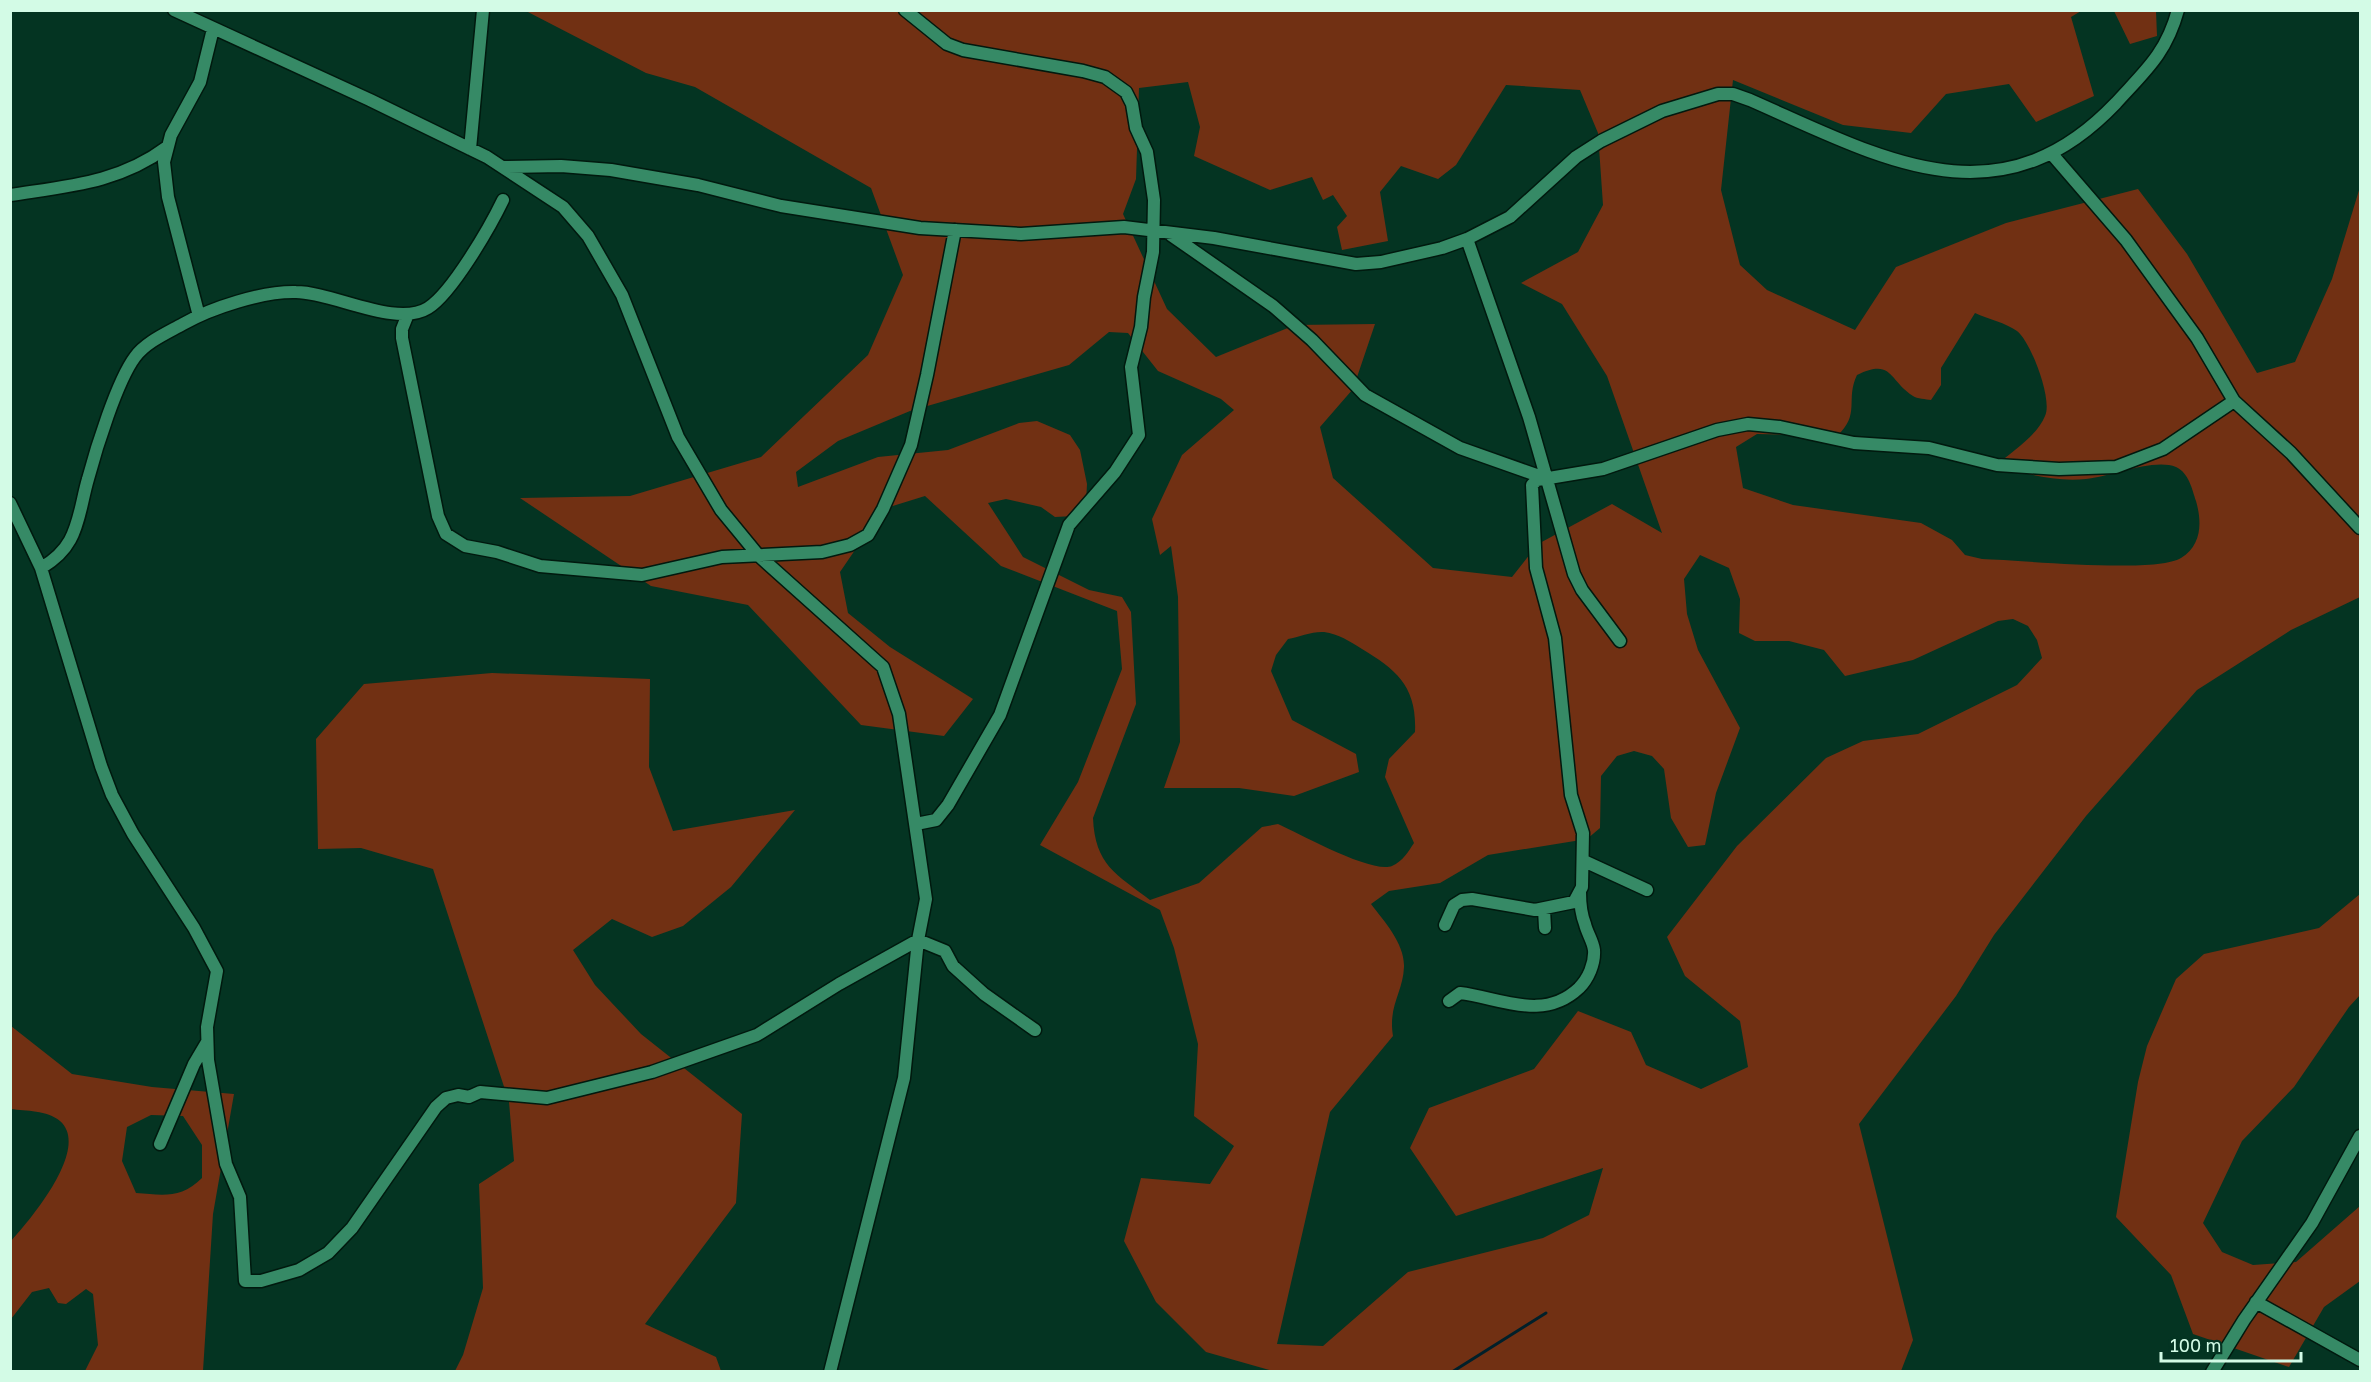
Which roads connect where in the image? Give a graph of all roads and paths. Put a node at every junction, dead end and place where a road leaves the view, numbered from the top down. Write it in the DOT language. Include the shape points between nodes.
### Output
graph roads {
  1 [pos="174,10"];
  2 [pos="483,10"];
  3 [pos="905,10"];
  4 [pos="2178,10"];
  5 [pos="213,29"];
  6 [pos="167,147"];
  7 [pos="470,149"];
  8 [pos="2051,153"];
  9 [pos="504,167"];
  10 [pos="10,195"];
  11 [pos="502,200"];
  12 [pos="955,230"];
  13 [pos="1160,231"];
  14 [pos="1467,239"];
  15 [pos="408,314"];
  16 [pos="199,316"];
  17 [pos="2234,401"];
  18 [pos="1545,477"];
  19 [pos="10,503"];
  20 [pos="2361,528"];
  21 [pos="758,555"];
  22 [pos="41,568"];
  23 [pos="1620,641"];
  24 [pos="916,824"];
  25 [pos="1584,861"];
  26 [pos="1580,887"];
  27 [pos="1647,890"];
  28 [pos="1544,909"];
  29 [pos="1445,924"];
  30 [pos="1545,928"];
  31 [pos="918,940"];
  32 [pos="1449,1001"];
  33 [pos="1035,1030"];
  34 [pos="207,1042"];
  35 [pos="2361,1136"];
  36 [pos="160,1144"];
  37 [pos="2256,1302"];
  38 [pos="2361,1360"];
  39 [pos="830,1371"];
  40 [pos="2212,1371"];
  1 -- 5 [label="street"];
  2 -- 7 [label="street"];
  3 -- 13 [label="street" via="947,44 963,50 1083,71 1105,77 1126,92 1149,161"];
  4 -- 8 [label="street" via="2165,47 2145,75 2092,128"];
  5 -- 6 [label="street" via="200,82"];
  5 -- 7 [label="street"];
  6 -- 10 [label="street" via="124,174"];
  6 -- 16 [label="street" via="164,162 168,197"];
  7 -- 9 [label="street"];
  8 -- 14 [label="street" via="2014,168 1976,172 1926,169 1866,151 1750,100 1719,94 1662,111 1601,141 1552,175 1510,217"];
  8 -- 17 [label="street" via="2126,240 2197,338"];
  9 -- 12 [label="street" via="611,170 698,185 781,206"];
  9 -- 21 [label="street" via="563,207 588,236 633,316 687,456 731,525"];
  11 -- 15 [label="street" via="447,289 429,308"];
  12 -- 13 [label="street" via="1022,234 1124,227"];
  12 -- 21 [label="street" via="911,445 868,535 850,545 822,552"];
  13 -- 14 [label="street" via="1356,264 1381,262"];
  13 -- 18 [label="street" via="1273,306 1365,395 1460,448"];
  13 -- 24 [label="street" via="1131,367 1139,435 1115,472 1069,525 1000,716 948,805 936,820"];
  14 -- 18 [label="street"];
  15 -- 16 [label="street" via="294,291 246,300"];
  15 -- 21 [label="street" via="402,338 438,516 453,541 529,564 642,575 722,557"];
  16 -- 22 [label="street" via="143,348 127,369 95,455 71,540 53,562"];
  17 -- 18 [label="street" via="2163,449 2116,467 1997,465 1929,448 1854,443 1748,424 1717,430 1603,469"];
  17 -- 20 [label="street" via="2291,453"];
  18 -- 23 [label="street" via="1574,573"];
  18 -- 25 [label="street" via="1532,485 1536,568 1556,648 1571,795 1583,833"];
  19 -- 22 [label="street"];
  21 -- 24 [label="street" via="883,667 899,714"];
  22 -- 34 [label="street" via="112,795 217,971 208,1012"];
  24 -- 31 [label="street" via="926,899"];
  25 -- 26 [label="street"];
  25 -- 27 [label="street"];
  26 -- 28 [label="street" via="1574,902"];
  26 -- 32 [label="street" via="1583,915 1594,951 1589,972 1574,992 1552,1005 1537,1007 1460,993"];
  28 -- 29 [label="street" via="1462,900 1454,905"];
  28 -- 30 [label="street"];
  31 -- 33 [label="street" via="945,951 953,966 976,987"];
  31 -- 34 [label="street" via="757,1035 652,1072 547,1098 480,1092 447,1098 436,1107 342,1240 299,1270 249,1283 243,1278 240,1197 226,1164"];
  31 -- 39 [label="street" via="904,1078"];
  34 -- 36 [label="street"];
  35 -- 37 [label="street" via="2312,1223"];
  37 -- 38 [label="street"];
  37 -- 40 [label="street"];
}
